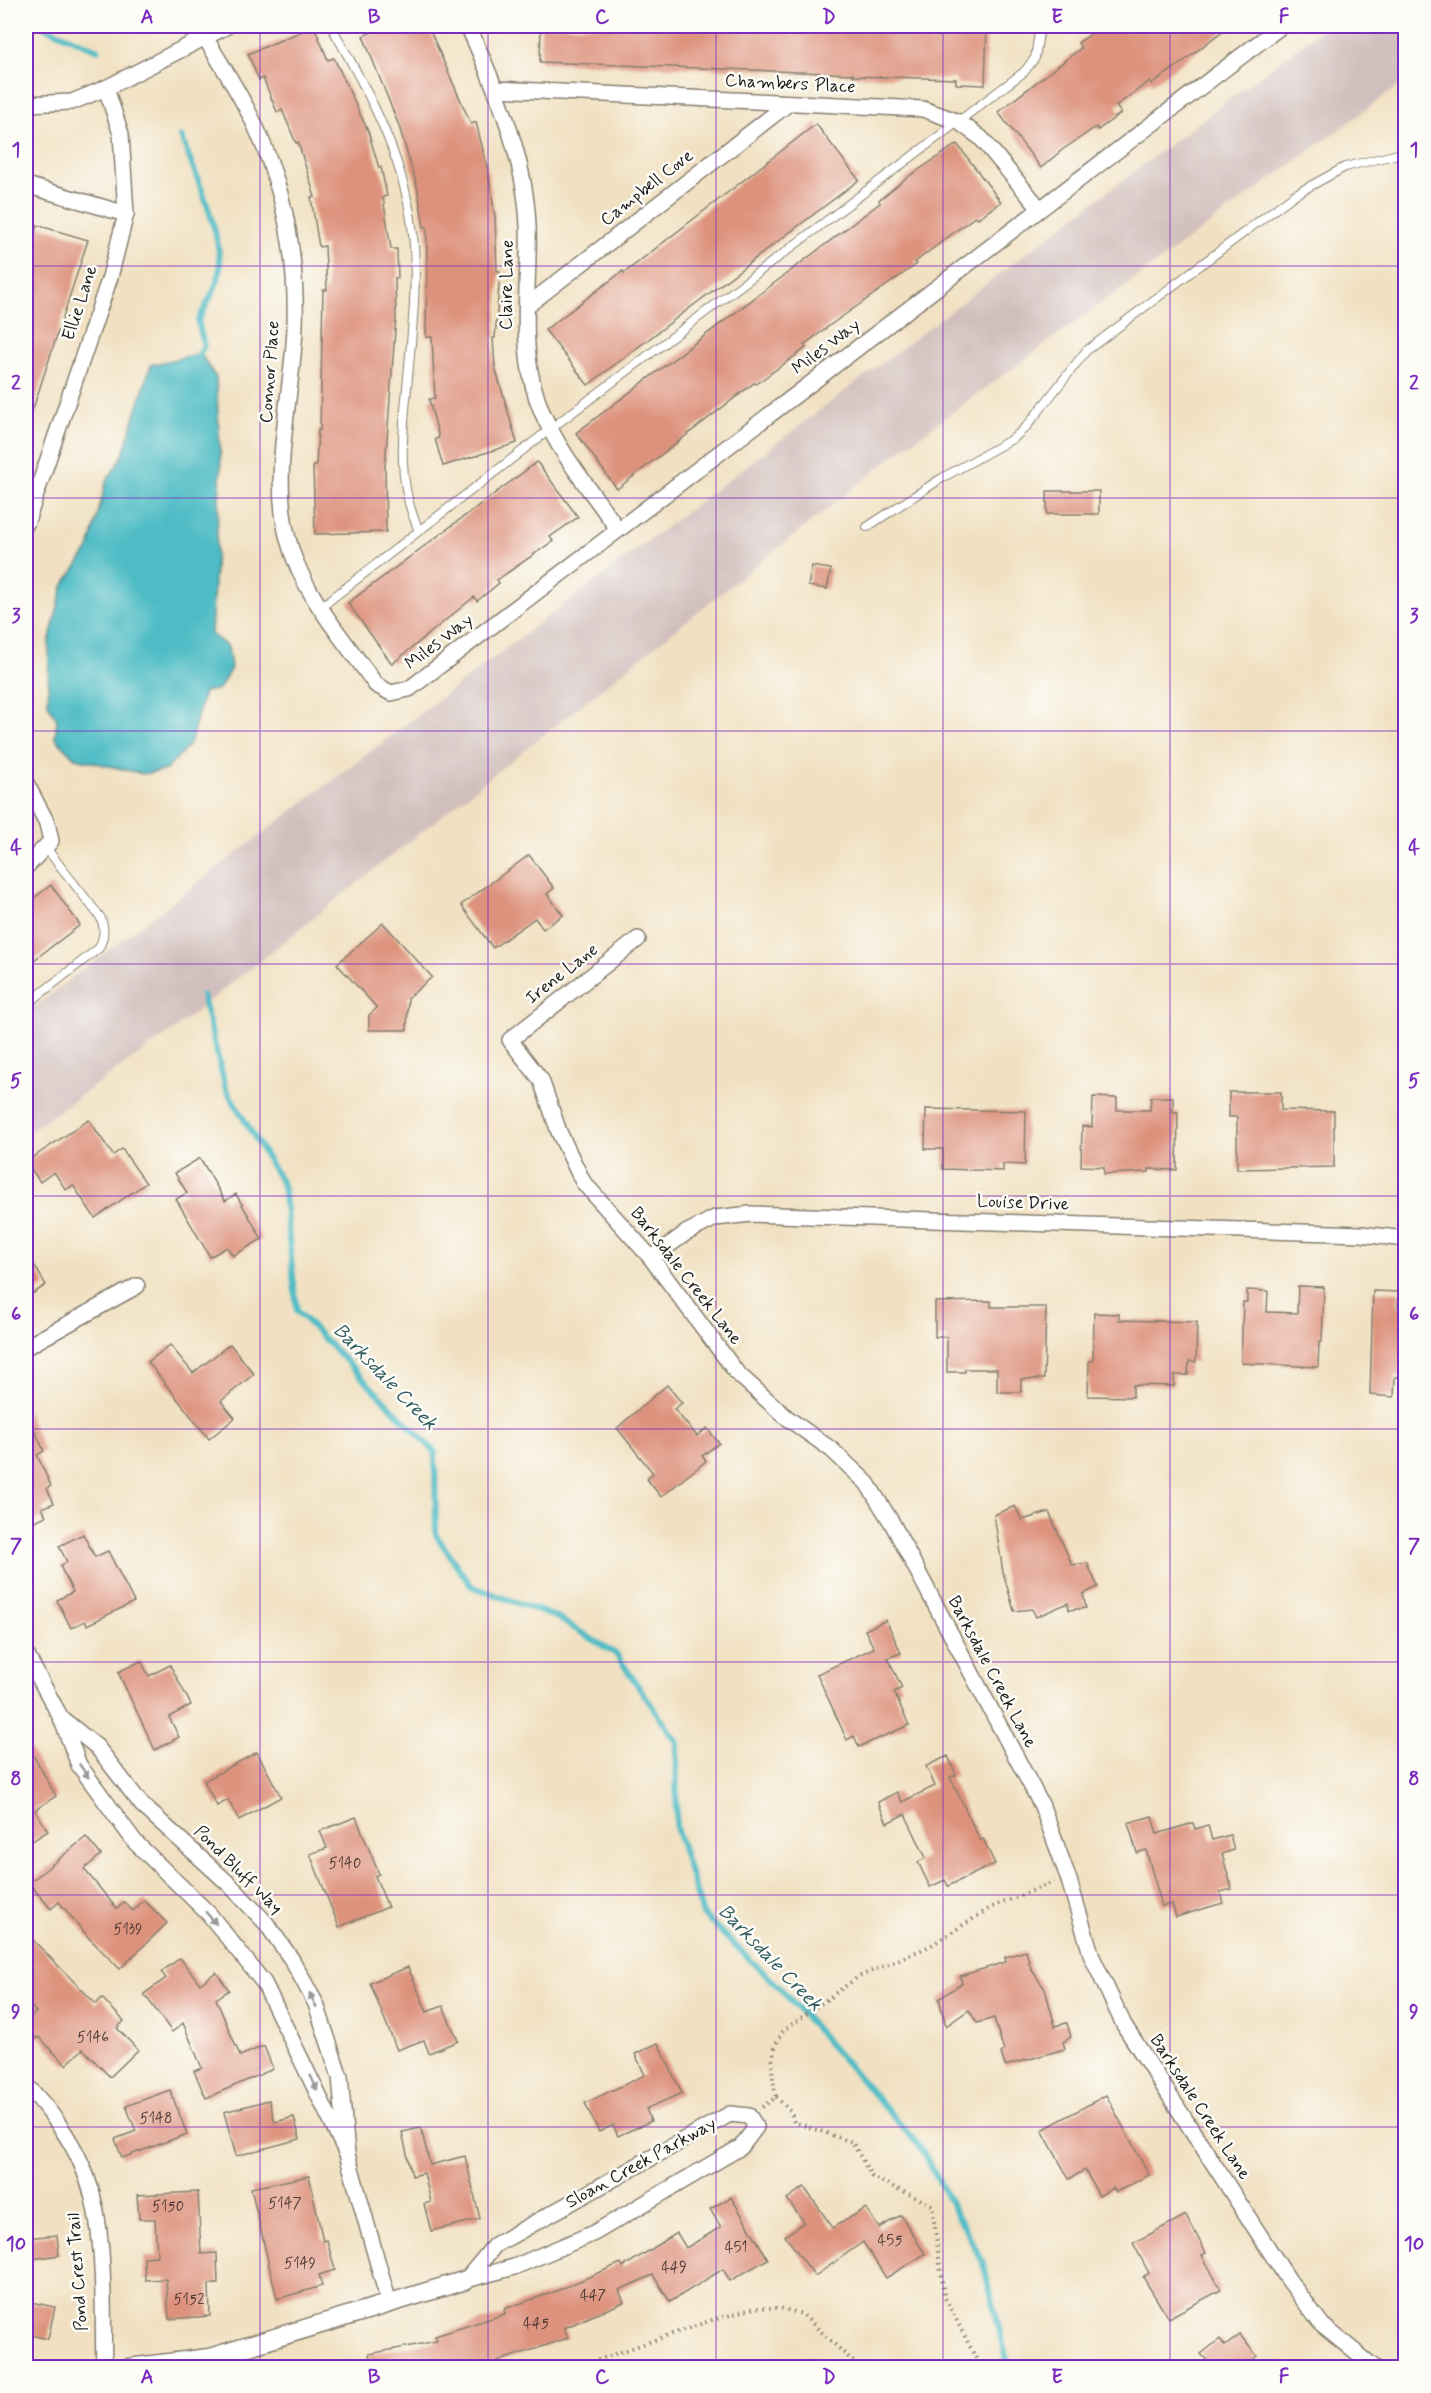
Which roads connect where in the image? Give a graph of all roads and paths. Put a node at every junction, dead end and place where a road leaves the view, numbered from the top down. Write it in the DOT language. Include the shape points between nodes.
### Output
graph roads {
  1 [pos="227,26"];
  2 [pos="332,26"];
  3 [pos="468,26"];
  4 [pos="1040,26"];
  5 [pos="1281,26"];
  6 [pos="205,37"];
  7 [pos="106,88"];
  8 [pos="497,89"];
  9 [pos="789,103"];
  10 [pos="26,104"];
  11 [pos="959,122"];
  12 [pos="1406,152"];
  13 [pos="26,185"];
  14 [pos="1040,209"];
  15 [pos="126,214"];
  16 [pos="528,305"];
  17 [pos="549,430"];
  18 [pos="26,524"];
  19 [pos="867,527"];
  20 [pos="618,530"];
  21 [pos="418,531"];
  22 [pos="321,607"];
  23 [pos="392,693"];
  24 [pos="26,783"];
  25 [pos="48,845"];
  26 [pos="26,867"];
  27 [pos="638,939"];
  28 [pos="26,1005"];
  29 [pos="510,1040"];
  30 [pos="1406,1239"];
  31 [pos="651,1258"];
  32 [pos="137,1286"];
  33 [pos="26,1347"];
  34 [pos="26,1654"];
  35 [pos="61,1718"];
  36 [pos="1068,1877"];
  37 [pos="26,2085"];
  38 [pos="776,2097"];
  39 [pos="749,2116"];
  40 [pos="347,2154"];
  41 [pos="466,2280"];
  42 [pos="389,2303"];
  43 [pos="104,2367"];
  44 [pos="128,2367"];
  45 [pos="575,2367"];
  46 [pos="860,2367"];
  47 [pos="981,2367"];
  48 [pos="1375,2367"];
  1 -- 6 [label="street"];
  2 -- 21 [label="lane" via="390,142 408,197 414,246 413,292 401,454 407,504"];
  3 -- 8 [label="street, Claire Lane"];
  4 -- 11 [label="lane" via="1035,58 1024,72"];
  5 -- 14 [label="street, Miles Way"];
  6 -- 7 [label="street"];
  6 -- 22 [label="street, Connor Place" via="258,131 281,193 292,253 295,326 282,495 287,538 303,581"];
  7 -- 10 [label="street" via="72,102"];
  7 -- 15 [label="street, Ellie Lane" via="121,134"];
  8 -- 9 [label="street, Chambers Place"];
  8 -- 16 [label="street, Claire Lane" via="518,166 528,223"];
  9 -- 11 [label="street, Chambers Place" via="923,109"];
  9 -- 16 [label="street, Campbell Cove"];
  11 -- 14 [label="street, Chambers Place" via="981,138"];
  11 -- 17 [label="lane"];
  12 -- 19 [label="lane" via="1345,166 1294,195 1086,351 1014,438 942,478"];
  13 -- 15 [label="street"];
  14 -- 20 [label="street, Miles Way"];
  15 -- 18 [label="street, Ellie Lane" via="110,277"];
  16 -- 17 [label="street, Claire Lane" via="526,347 533,387"];
  17 -- 20 [label="street, Claire Lane"];
  17 -- 21 [label="lane"];
  20 -- 23 [label="street, Miles Way" via="409,689"];
  21 -- 22 [label="lane"];
  22 -- 23 [label="street, Connor Place" via="376,685"];
  24 -- 25 [label="street" via="47,823"];
  25 -- 26 [label="street"];
  25 -- 28 [label="lane" via="105,928 99,948"];
  27 -- 29 [label="street, Irene Lane"];
  29 -- 31 [label="street, Barksdale Creek Lane" via="541,1080 559,1132 583,1182"];
  30 -- 31 [label="street, Louise Drive" via="1361,1234 751,1214 715,1218"];
  31 -- 36 [label="street, Barksdale Creek Lane" via="737,1372 867,1483 1042,1806"];
  32 -- 33 [label="street"];
  34 -- 35 [label="street, Pond Bluff Way"];
  35 -- 40 [label="street, Pond Bluff Way, one-way" via="79,1765 135,1842 209,1914 264,1983"];
  40 -- 35 [label="street, Pond Bluff Way, one-way" via="340,2078 316,2004 292,1960 266,1923 229,1884 142,1804 97,1747"];
  36 -- 38 [label="path" via="990,1908 930,1946 858,1977 784,2030 775,2041 771,2072"];
  36 -- 48 [label="street, Barksdale Creek Lane" via="1092,1957 1124,2025 1288,2279 1322,2325"];
  37 -- 43 [label="street, Pond Crest Trail" via="55,2120 81,2163 95,2211"];
  38 -- 39 [label="path"];
  38 -- 47 [label="path" via="791,2112 794,2122 852,2142 872,2176 932,2205 944,2296"];
  39 -- 41 [label="street, Sloan Creek Parkway" via="730,2114 495,2245"];
  39 -- 41 [label="street, Sloan Creek Parkway" via="756,2127 741,2147 604,2227 514,2267"];
  40 -- 42 [label="street, Pond Bluff Way"];
  41 -- 42 [label="street, Sloan Creek Parkway"];
  42 -- 44 [label="street, Sloan Creek Parkway" via="209,2358"];
  45 -- 46 [label="path" via="709,2321 755,2308 780,2307 802,2314"];
}
